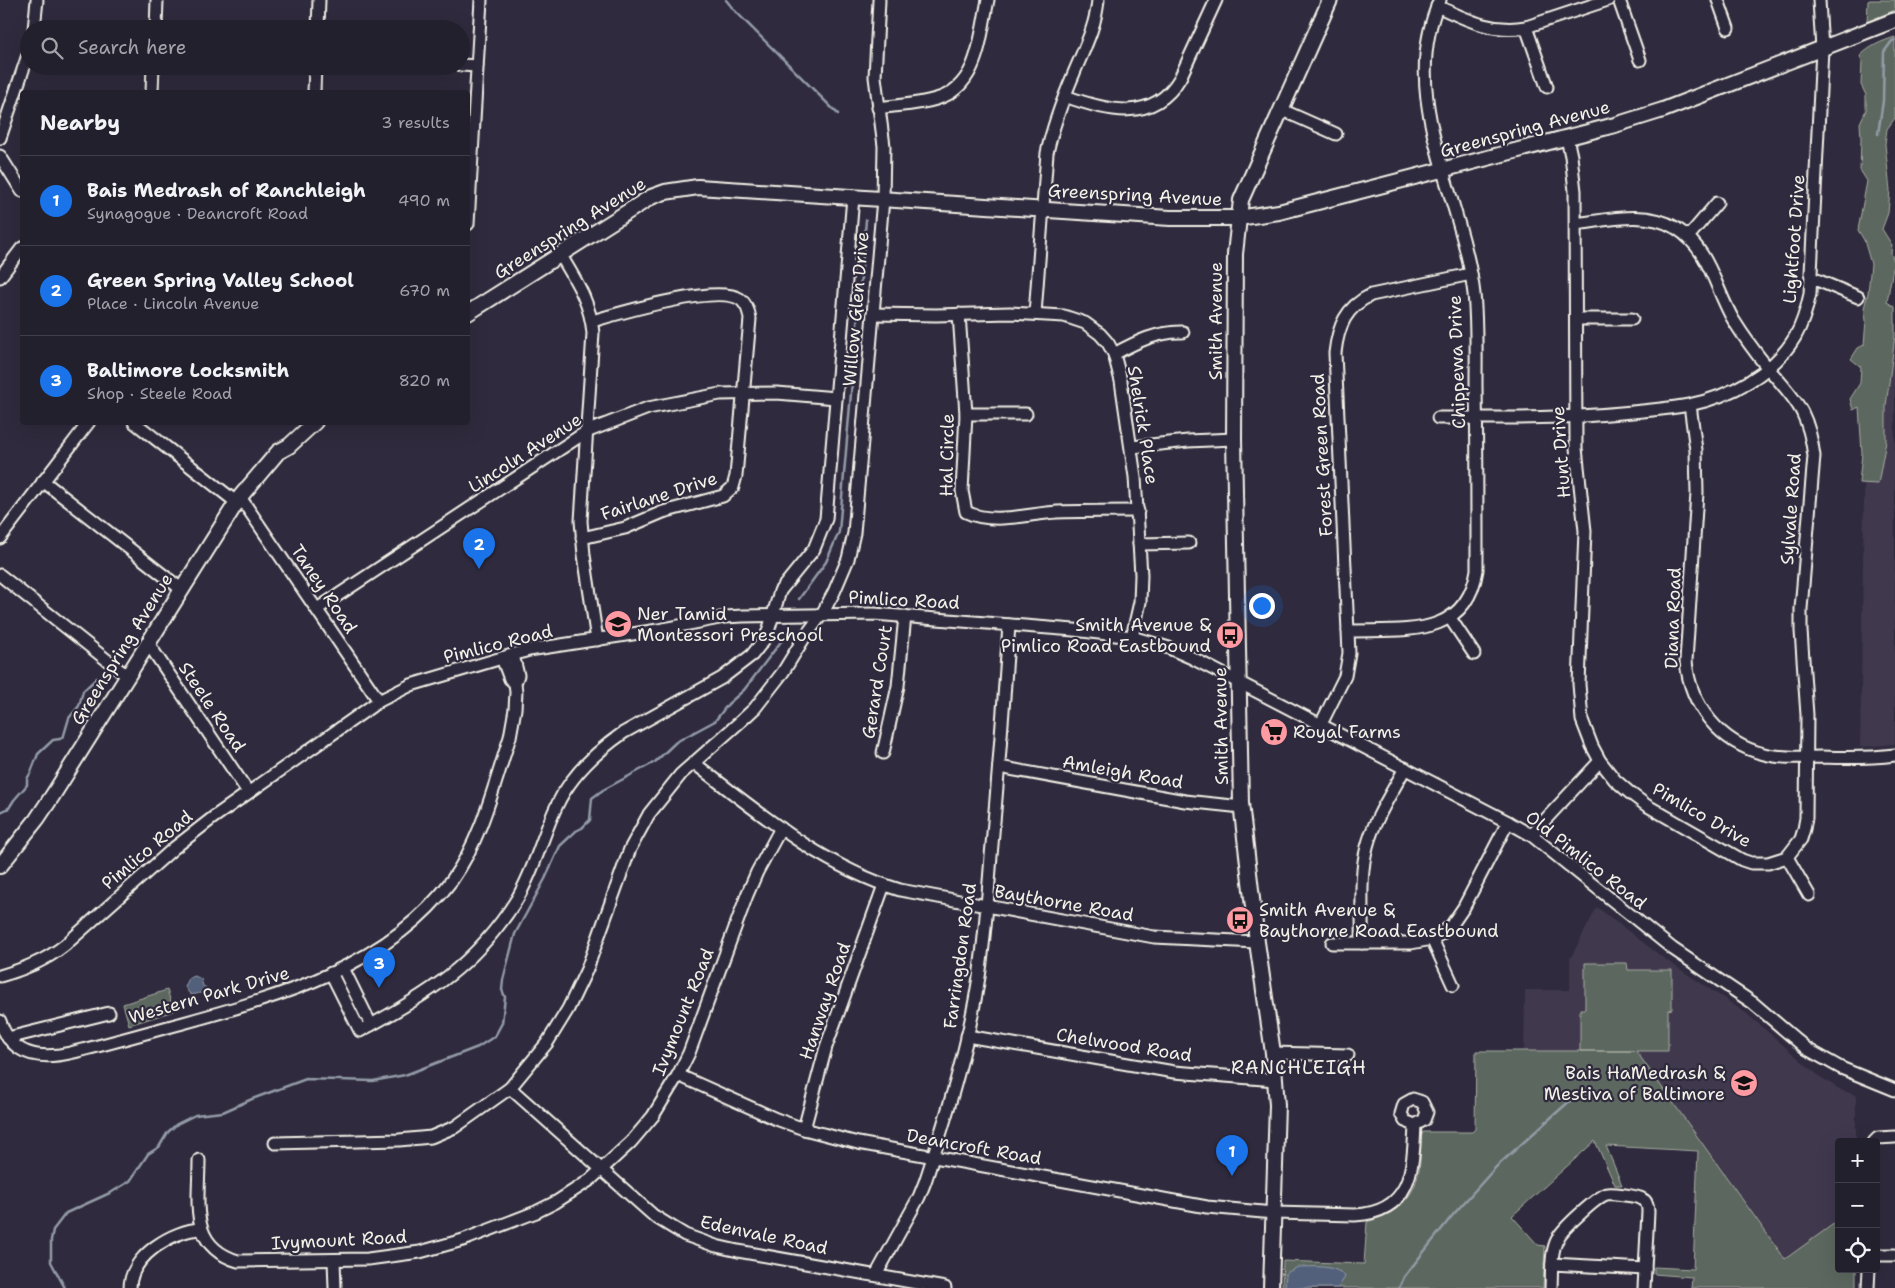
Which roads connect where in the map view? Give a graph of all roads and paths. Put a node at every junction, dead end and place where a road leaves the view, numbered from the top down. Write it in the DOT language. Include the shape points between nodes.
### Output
graph roads {
  1 [pos="37,0"];
  2 [pos="158,0"];
  3 [pos="319,0"];
  4 [pos="481,0"];
  5 [pos="879,0"];
  6 [pos="988,0"];
  7 [pos="1098,0"];
  8 [pos="1216,0"];
  9 [pos="1608,0"];
  10 [pos="1619,0"];
  11 [pos="1718,0"];
  12 [pos="1819,0"];
  13 [pos="1326,1"];
  14 [pos="1438,3"];
  15 [pos="35,20"];
  16 [pos="157,20"];
  17 [pos="318,20"];
  18 [pos="1895,20"];
  19 [pos="1526,28"];
  20 [pos="1728,28"];
  21 [pos="1822,49"];
  22 [pos="1640,60"];
  23 [pos="470,66"];
  24 [pos="477,66"];
  25 [pos="21,75"];
  26 [pos="153,75"];
  27 [pos="315,75"];
  28 [pos="1547,88"];
  29 [pos="152,90"];
  30 [pos="314,90"];
  31 [pos="1064,96"];
  32 [pos="878,108"];
  33 [pos="1282,110"];
  34 [pos="1336,134"];
  35 [pos="0,138"];
  36 [pos="1567,138"];
  37 [pos="0,156"];
  38 [pos="1443,169"];
  39 [pos="20,189"];
  40 [pos="470,189"];
  41 [pos="853,197"];
  42 [pos="882,199"];
  43 [pos="1717,203"];
  44 [pos="1042,209"];
  45 [pos="1238,218"];
  46 [pos="1576,224"];
  47 [pos="1688,237"];
  48 [pos="20,251"];
  49 [pos="560,254"];
  50 [pos="1471,274"];
  51 [pos="0,277"];
  52 [pos="1812,278"];
  53 [pos="1858,297"];
  54 [pos="470,311"];
  55 [pos="873,314"];
  56 [pos="959,314"];
  57 [pos="1034,314"];
  58 [pos="1576,319"];
  59 [pos="1632,319"];
  60 [pos="592,320"];
  61 [pos="1183,332"];
  62 [pos="1114,354"];
  63 [pos="1768,368"];
  64 [pos="743,392"];
  65 [pos="836,398"];
  66 [pos="1690,405"];
  67 [pos="966,414"];
  68 [pos="1026,414"];
  69 [pos="1438,418"];
  70 [pos="1477,418"];
  71 [pos="1575,418"];
  72 [pos="87,425"];
  73 [pos="138,425"];
  74 [pos="303,425"];
  75 [pos="586,432"];
  76 [pos="1234,439"];
  77 [pos="1132,447"];
  78 [pos="43,481"];
  79 [pos="238,499"];
  80 [pos="1138,511"];
  81 [pos="0,538"];
  82 [pos="582,538"];
  83 [pos="1189,543"];
  84 [pos="1139,544"];
  85 [pos="0,575"];
  86 [pos="181,589"];
  87 [pos="318,609"];
  88 [pos="822,614"];
  89 [pos="772,616"];
  90 [pos="905,616"];
  91 [pos="1450,618"];
  92 [pos="1009,625"];
  93 [pos="1348,631"];
  94 [pos="1132,637"];
  95 [pos="597,640"];
  96 [pos="148,643"];
  97 [pos="1474,654"];
  98 [pos="507,656"];
  99 [pos="127,676"];
  100 [pos="1239,684"];
  101 [pos="379,701"];
  102 [pos="1321,724"];
  103 [pos="882,753"];
  104 [pos="1895,755"];
  105 [pos="1806,757"];
  106 [pos="1600,761"];
  107 [pos="694,762"];
  108 [pos="999,767"];
  109 [pos="1405,768"];
  110 [pos="248,792"];
  111 [pos="1242,807"];
  112 [pos="1508,822"];
  113 [pos="781,828"];
  114 [pos="1530,835"];
  115 [pos="1786,857"];
  116 [pos="0,866"];
  117 [pos="884,885"];
  118 [pos="1809,895"];
  119 [pos="987,907"];
  120 [pos="1432,939"];
  121 [pos="1257,942"];
  122 [pos="1332,943"];
  123 [pos="1362,943"];
  124 [pos="343,968"];
  125 [pos="331,973"];
  126 [pos="0,976"];
  127 [pos="1453,985"];
  128 [pos="109,1013"];
  129 [pos="0,1021"];
  130 [pos="371,1025"];
  131 [pos="967,1036"];
  132 [pos="8,1038"];
  133 [pos="1273,1053"];
  134 [pos="1348,1055"];
  135 [pos="678,1076"];
  136 [pos="1276,1080"];
  137 [pos="510,1088"];
  138 [pos="1895,1090"];
  139 [pos="1414,1125"];
  140 [pos="804,1129"];
  141 [pos="1895,1137"];
  142 [pos="1878,1138"];
  143 [pos="275,1142"];
  144 [pos="934,1157"];
  145 [pos="199,1160"];
  146 [pos="602,1170"];
  147 [pos="1274,1213"];
  148 [pos="201,1228"];
  149 [pos="1880,1255"];
  150 [pos="1895,1255"];
  151 [pos="334,1260"];
  152 [pos="1552,1264"];
  153 [pos="1645,1269"];
  154 [pos="1869,1273"];
  155 [pos="876,1275"];
  156 [pos="130,1288"];
  157 [pos="335,1288"];
  158 [pos="945,1288"];
  159 [pos="1270,1288"];
  160 [pos="1551,1288"];
  161 [pos="1644,1288"];
  162 [pos="1868,1288"];
  1 -- 15 [label="street"];
  2 -- 16 [label="street"];
  3 -- 17 [label="street"];
  4 -- 24 [label="street"];
  5 -- 32 [label="street, Willow Glen Drive" via="874,63"];
  6 -- 32 [label="street" via="974,64 956,90 926,102"];
  7 -- 31 [label="street" via="1093,28"];
  8 -- 31 [label="street" via="1180,78 1158,102 1125,110 1102,108"];
  9 -- 19 [label="street"];
  10 -- 22 [label="street"];
  11 -- 20 [label="street"];
  12 -- 21 [label="street, Lightfoot Drive"];
  13 -- 33 [label="main road, Smith Avenue"];
  14 -- 19 [label="street" via="1490,28"];
  14 -- 38 [label="street, Chippewa Drive" via="1427,39 1424,75 1428,109"];
  18 -- 21 [label="main road, Greenspring Avenue"];
  19 -- 28 [label="street"];
  21 -- 36 [label="main road, Greenspring Avenue" via="1663,110"];
  21 -- 52 [label="street, Lightfoot Drive"];
  23 -- 24 [label="street"];
  24 -- 40 [label="street"];
  25 -- 35 [label="street"];
  26 -- 29 [label="street"];
  27 -- 30 [label="street"];
  31 -- 44 [label="street" via="1049,146"];
  32 -- 42 [label="street, Willow Glen Drive" via="884,146"];
  33 -- 34 [label="street"];
  33 -- 45 [label="main road, Smith Avenue" via="1249,180"];
  36 -- 38 [label="main road, Greenspring Avenue"];
  36 -- 46 [label="street, Hunt Drive" via="1574,172"];
  37 -- 39 [label="street"];
  38 -- 45 [label="main road, Greenspring Avenue" via="1299,207"];
  38 -- 50 [label="street, Chippewa Drive"];
  41 -- 42 [label="main road, Greenspring Avenue"];
  41 -- 49 [label="main road, Greenspring Avenue" via="698,187 679,189 652,197"];
  41 -- 65 [label="street, Willow Glen Drive"];
  42 -- 44 [label="main road, Greenspring Avenue"];
  42 -- 55 [label="street, Willow Glen Drive"];
  43 -- 47 [label="street"];
  44 -- 45 [label="main road, Greenspring Avenue" via="1170,218"];
  44 -- 57 [label="street"];
  45 -- 76 [label="main road, Smith Avenue" via="1234,254"];
  46 -- 47 [label="street, Sylvale Road" via="1646,218 1667,223"];
  46 -- 58 [label="street, Hunt Drive"];
  47 -- 63 [label="street, Sylvale Road" via="1705,258 1741,333"];
  48 -- 51 [label="street"];
  49 -- 54 [label="main road, Greenspring Avenue"];
  49 -- 60 [label="street" via="586,299"];
  50 -- 70 [label="street, Chippewa Drive"];
  50 -- 93 [label="street, Forest Green Road" via="1371,295 1345,315 1340,327 1335,353"];
  52 -- 53 [label="street"];
  52 -- 63 [label="street, Lightfoot Drive" via="1807,307 1795,336 1784,353"];
  55 -- 56 [label="street, Shelrick Place"];
  55 -- 88 [label="street, Willow Glen Drive" via="852,545 843,574"];
  56 -- 57 [label="street, Shelrick Place"];
  56 -- 67 [label="street, Hal Circle"];
  57 -- 62 [label="street, Shelrick Place" via="1064,316 1085,323 1100,334"];
  58 -- 59 [label="street"];
  58 -- 71 [label="street, Hunt Drive"];
  60 -- 64 [label="street" via="689,298 725,295 740,299 746,304 750,319"];
  60 -- 75 [label="street"];
  61 -- 62 [label="street" via="1162,333"];
  62 -- 77 [label="street, Shelrick Place"];
  63 -- 66 [label="street, Lightfoot Drive" via="1728,392"];
  63 -- 105 [label="street, Sylvale Road" via="1803,414 1814,456 1801,609"];
  64 -- 65 [label="street, Lincoln Avenue"];
  64 -- 75 [label="street, Lincoln Avenue" via="698,397 648,408"];
  64 -- 82 [label="street, Fairlane Drive" via="733,487 723,496 663,512 625,528"];
  65 -- 89 [label="street, Willow Glen Drive" via="823,529 814,549 780,591"];
  66 -- 71 [label="street, Lightfoot Drive"];
  66 -- 105 [label="street, Diana Road" via="1697,470 1686,653 1691,688 1707,718 1736,743 1766,755"];
  67 -- 68 [label="street"];
  67 -- 80 [label="street, Hal Circle" via="962,491 966,512 993,519 1059,512"];
  69 -- 70 [label="street, Lightfoot Drive"];
  70 -- 71 [label="street, Lightfoot Drive"];
  70 -- 91 [label="street, Chippewa Drive" via="1477,570 1466,603"];
  71 -- 106 [label="street, Hunt Drive" via="1586,531 1579,696 1582,720"];
  72 -- 78 [label="street"];
  73 -- 79 [label="street, Taney Road"];
  74 -- 79 [label="main road, Greenspring Avenue" via="289,446 278,452"];
  75 -- 82 [label="street"];
  75 -- 87 [label="street, Lincoln Avenue"];
  76 -- 77 [label="street"];
  76 -- 100 [label="main road, Smith Avenue"];
  77 -- 80 [label="street, Shelrick Place"];
  78 -- 81 [label="street"];
  78 -- 86 [label="street"];
  79 -- 86 [label="main road, Greenspring Avenue"];
  79 -- 87 [label="street, Taney Road"];
  80 -- 84 [label="street, Shelrick Place"];
  82 -- 95 [label="street"];
  83 -- 84 [label="street"];
  84 -- 94 [label="street, Shelrick Place" via="1141,589"];
  85 -- 99 [label="street"];
  86 -- 96 [label="main road, Greenspring Avenue"];
  87 -- 101 [label="street, Taney Road"];
  88 -- 89 [label="street, Pimlico Road"];
  88 -- 90 [label="street, Pimlico Road"];
  88 -- 107 [label="street, Willow Glen Drive" via="754,708"];
  89 -- 95 [label="street, Pimlico Road" via="725,617"];
  89 -- 130 [label="street, Willow Glen Drive" via="763,641 744,662 722,678 623,733 584,766 557,804 525,883 492,934 471,957 433,989"];
  90 -- 92 [label="street, Pimlico Road"];
  90 -- 103 [label="street, Gerard Court" via="898,686"];
  91 -- 93 [label="street, Chippewa Drive" via="1420,629"];
  91 -- 97 [label="street"];
  92 -- 94 [label="street, Pimlico Road"];
  92 -- 108 [label="street, Farringdon Road"];
  93 -- 102 [label="street, Forest Green Road" via="1345,676"];
  94 -- 100 [label="street, Pimlico Road" via="1192,658"];
  95 -- 98 [label="street, Pimlico Road"];
  96 -- 99 [label="main road, Greenspring Avenue"];
  96 -- 110 [label="street, Steele Road"];
  98 -- 101 [label="street, Pimlico Road" via="411,685"];
  98 -- 124 [label="street, Western Park Drive" via="510,680 515,683 516,692 510,736 477,835 466,856 452,880 424,913 382,946"];
  99 -- 116 [label="main road, Greenspring Avenue" via="37,819"];
  100 -- 102 [label="street, Old Pimlico Road"];
  100 -- 111 [label="main road, Smith Avenue"];
  101 -- 110 [label="street, Pimlico Road"];
  102 -- 109 [label="street, Old Pimlico Road"];
  104 -- 105 [label="street, Diana Road"];
  105 -- 115 [label="street" via="1804,829 1801,839"];
  106 -- 114 [label="street"];
  106 -- 115 [label="street, Pimlico Drive" via="1615,780 1646,805 1742,860 1768,863"];
  107 -- 113 [label="street, Baythorne Road"];
  107 -- 137 [label="street, Willow Glen Drive" via="659,800 640,830 630,849 587,969 568,1008 547,1043"];
  108 -- 111 [label="street, Amleigh Road" via="1185,801"];
  108 -- 119 [label="street, Farringdon Road"];
  109 -- 112 [label="street, Old Pimlico Road"];
  109 -- 123 [label="street" via="1367,847"];
  110 -- 126 [label="street, Pimlico Road" via="174,848 47,958"];
  111 -- 121 [label="main road, Smith Avenue"];
  112 -- 114 [label="street, Old Pimlico Road"];
  112 -- 120 [label="street" via="1457,919"];
  113 -- 117 [label="street, Baythorne Road" via="844,868"];
  113 -- 135 [label="street, Ivymount Road" via="747,895"];
  114 -- 138 [label="street, Old Pimlico Road" via="1673,949 1753,1003 1807,1049 1841,1068"];
  115 -- 118 [label="street"];
  117 -- 119 [label="street, Baythorne Road"];
  117 -- 140 [label="street, Hanway Road" via="826,1047"];
  119 -- 121 [label="street, Baythorne Road" via="1154,937"];
  119 -- 131 [label="street, Farringdon Road" via="979,977"];
  120 -- 123 [label="street" via="1411,943"];
  120 -- 127 [label="street"];
  121 -- 133 [label="main road, Smith Avenue"];
  122 -- 123 [label="street"];
  124 -- 125 [label="street, Western Park Drive"];
  124 -- 130 [label="street"];
  125 -- 130 [label="street, Willow Glen Drive" via="360,1031"];
  125 -- 132 [label="street, Western Park Drive" via="257,1002 65,1054 30,1054 14,1046"];
  128 -- 132 [label="street, Western Park Drive"];
  129 -- 132 [label="street, Western Park Drive"];
  131 -- 136 [label="street, Chelwood Road" via="1174,1072"];
  131 -- 144 [label="street, Farringdon Road"];
  133 -- 134 [label="street"];
  133 -- 136 [label="main road, Smith Avenue"];
  135 -- 140 [label="street, Deancroft Road"];
  135 -- 146 [label="street, Ivymount Road" via="653,1116"];
  136 -- 147 [label="main road, Smith Avenue"];
  137 -- 143 [label="street, Willow Glen Drive" via="454,1127 430,1137"];
  137 -- 146 [label="street, Edenvale Road"];
  139 -- 147 [label="street, Deancroft Road" via="1414,1156 1410,1174 1406,1186 1390,1204 1367,1215"];
  140 -- 144 [label="street, Deancroft Road"];
  141 -- 142 [label="street"];
  144 -- 147 [label="street, Deancroft Road" via="1178,1202"];
  144 -- 155 [label="street, Farringdon Road" via="919,1197"];
  145 -- 148 [label="street, Ivymount Road"];
  146 -- 151 [label="street, Ivymount Road" via="550,1205 463,1240 397,1256"];
  146 -- 155 [label="street, Edenvale Road" via="668,1227 691,1238 738,1251"];
  147 -- 159 [label="main road, Smith Avenue"];
  148 -- 151 [label="street, Ivymount Road" via="204,1238 216,1252 238,1261"];
  148 -- 156 [label="street" via="163,1240 133,1273"];
  149 -- 150 [label="street"];
  151 -- 157 [label="street"];
  152 -- 153 [label="street"];
  152 -- 153 [label="street" via="1557,1238 1564,1229 1607,1194 1642,1198 1647,1203"];
  152 -- 160 [label="street"];
  153 -- 161 [label="street"];
  154 -- 162 [label="street"];
  155 -- 158 [label="street, Edenvale Road"];
}
